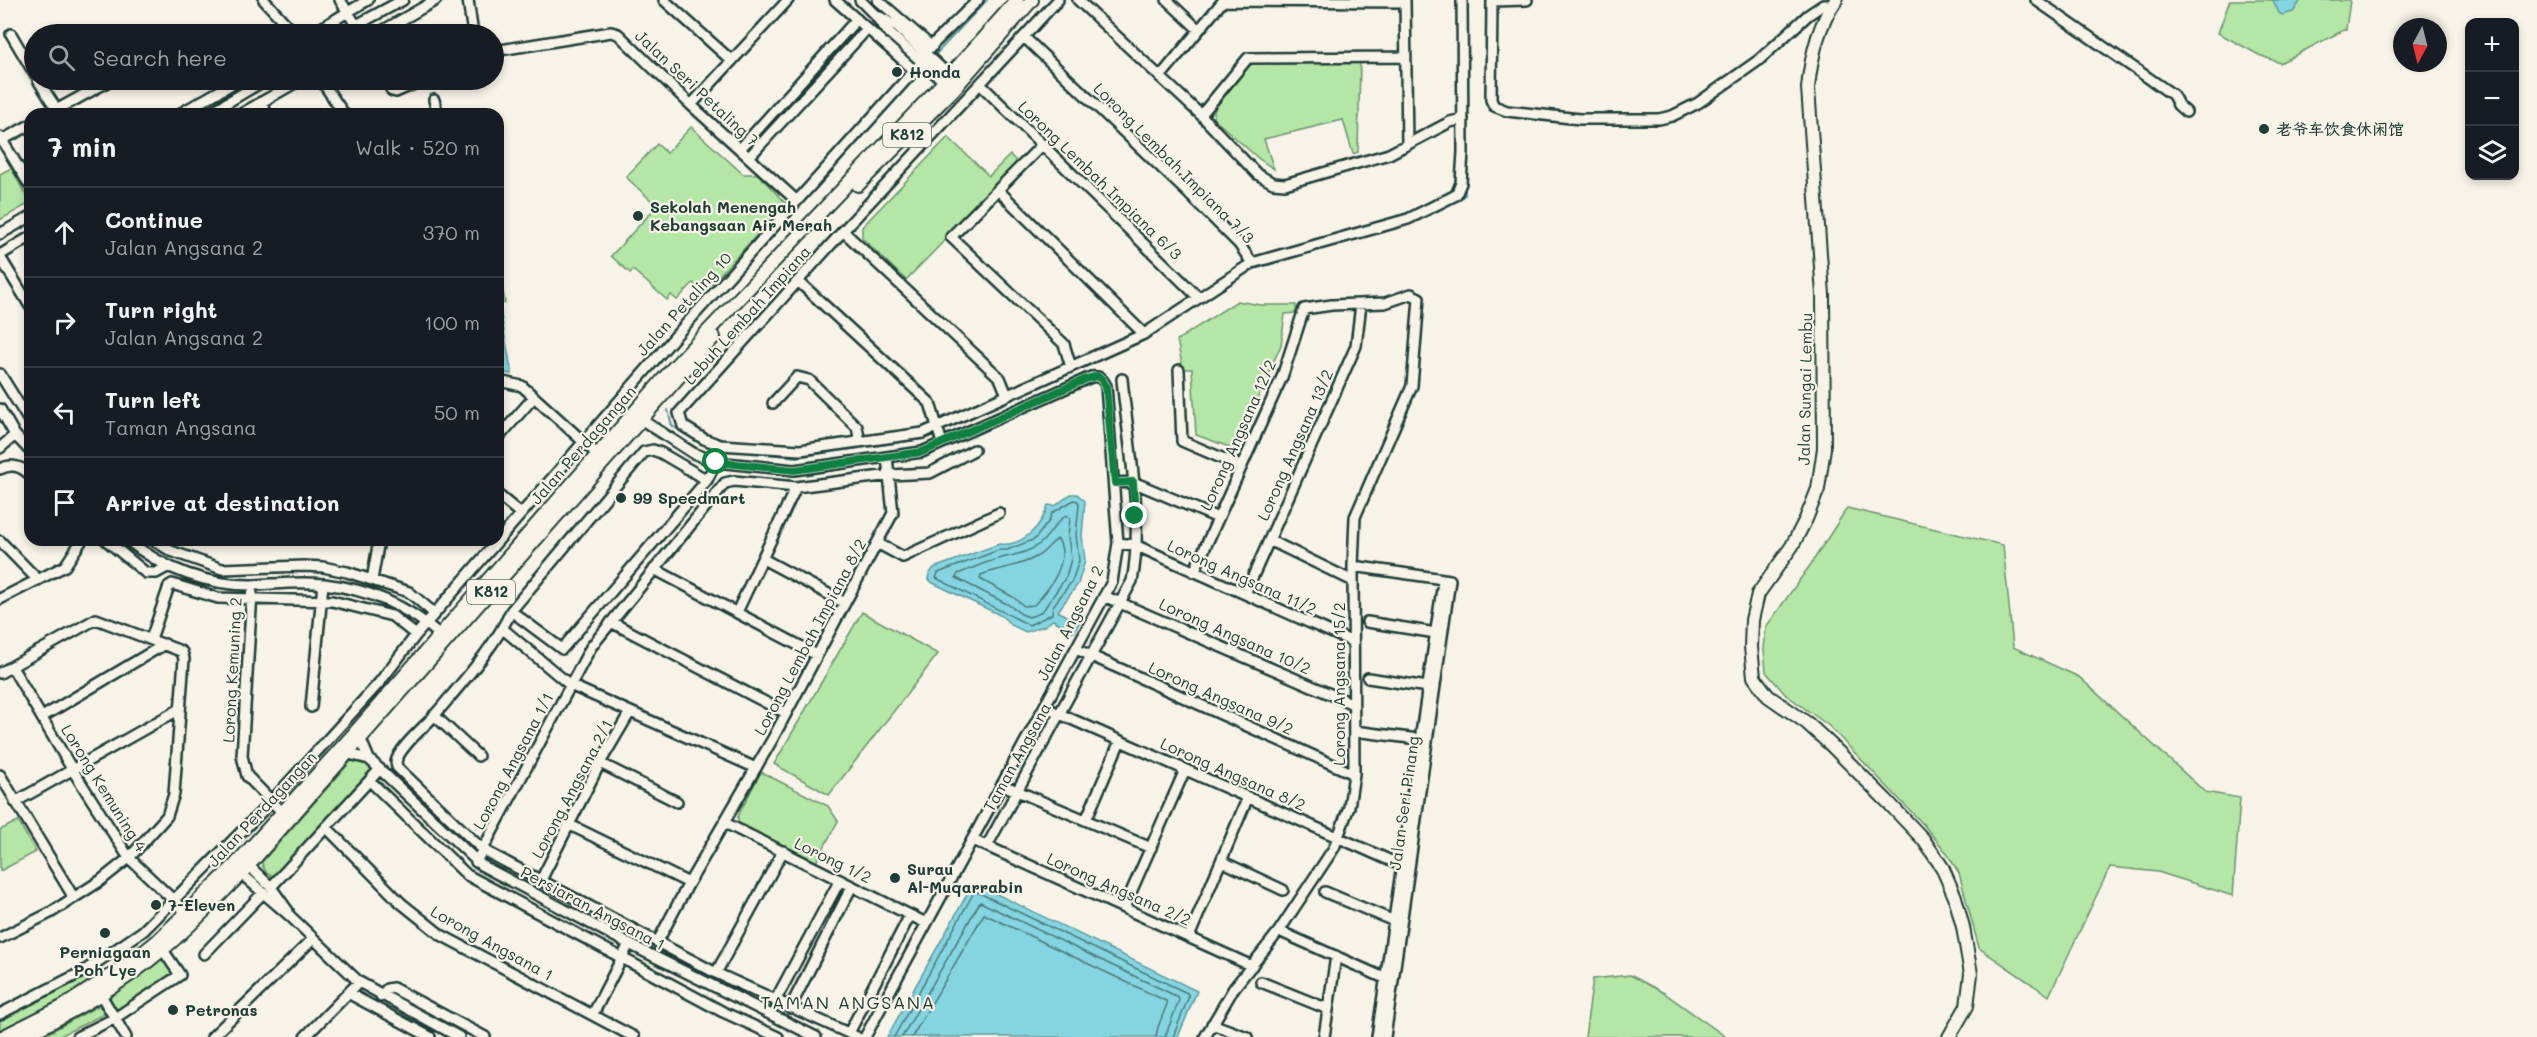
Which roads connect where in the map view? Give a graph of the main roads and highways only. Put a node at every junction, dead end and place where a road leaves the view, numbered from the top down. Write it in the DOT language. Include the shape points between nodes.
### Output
graph roads {
  1 [pos="1017,0"];
  2 [pos="1032,0"];
  3 [pos="1834,3"];
  4 [pos="951,82"];
  5 [pos="241,866"];
  6 [pos="2,1037"];
  7 [pos="22,1037"];
  8 [pos="1949,1037"];
  1 -- 4 [label="main road, Jalan Perdagangan / K812"];
  2 -- 4 [label="main road, Jalan Perdagangan / K812"];
  3 -- 8 [label="main road, Jalan Sungai Lembu" via="1817,38 1808,88 1823,295 1824,448 1818,489 1806,519 1758,594 1752,620 1754,677 1768,696 1832,745 1923,839 1942,867 1955,897 1971,974 1967,1006"];
  4 -- 5 [label="main road, Jalan Perdagangan / K812" via="704,347 349,754"];
  4 -- 5 [label="main road, Jalan Perdagangan / K812" via="673,368 283,813"];
  5 -- 6 [label="main road, Jalan Perdagangan / K812" via="122,969 64,1006"];
  5 -- 7 [label="main road, Jalan Perdagangan / K812" via="163,950 101,995"];
}
